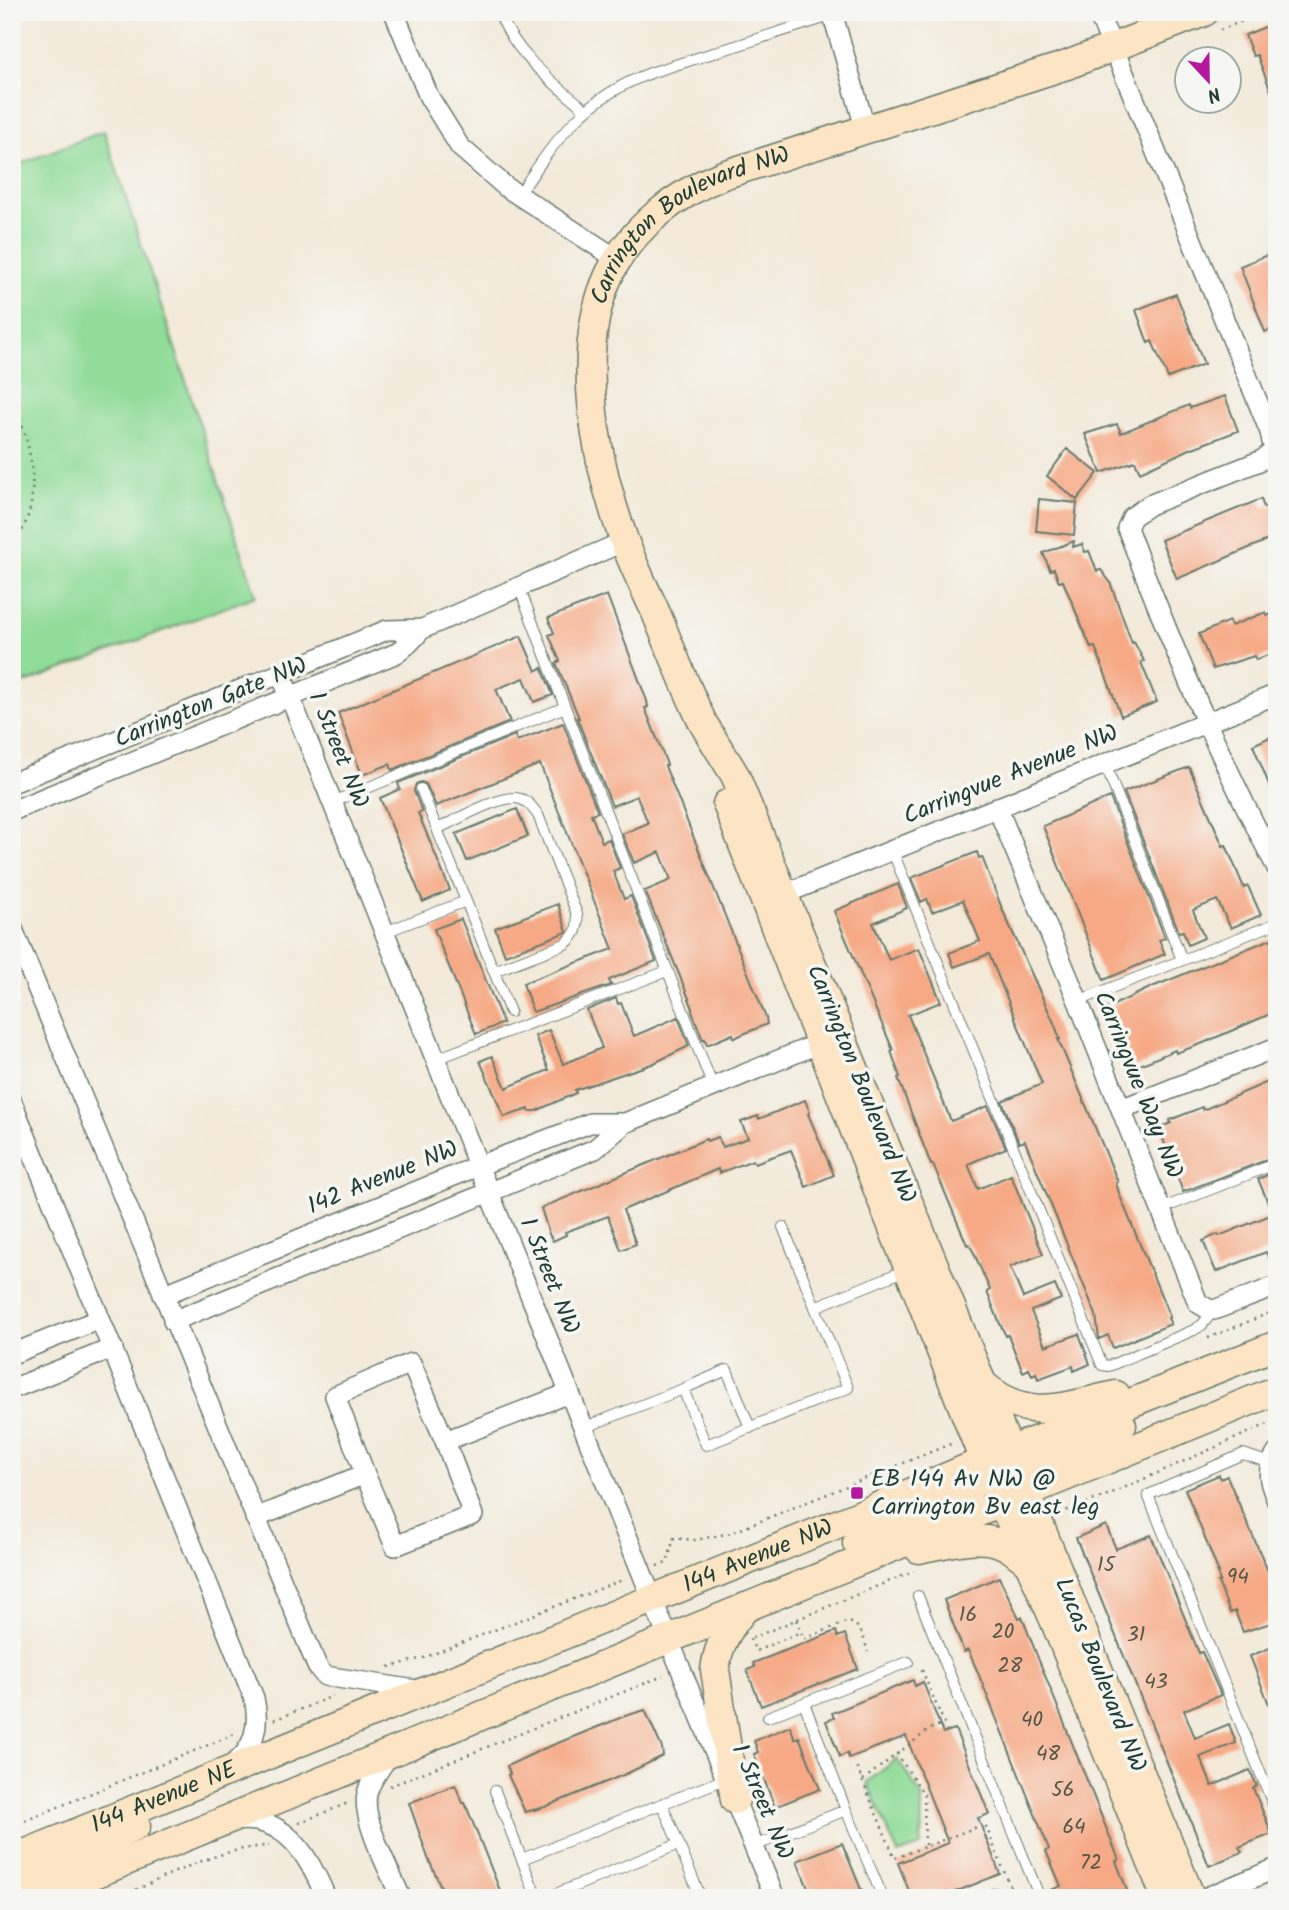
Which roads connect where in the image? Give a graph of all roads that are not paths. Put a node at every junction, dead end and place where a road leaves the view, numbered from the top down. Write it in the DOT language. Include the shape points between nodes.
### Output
graph roads {
  1 [pos="394,12"];
  2 [pos="499,12"];
  3 [pos="1097,12"];
  4 [pos="836,13"];
  5 [pos="1212,21"];
  6 [pos="1114,49"];
  7 [pos="586,110"];
  8 [pos="866,131"];
  9 [pos="519,195"];
  10 [pos="617,259"];
  11 [pos="625,541"];
  12 [pos="519,587"];
  13 [pos="422,629"];
  14 [pos="280,672"];
  15 [pos="1277,694"];
  16 [pos="290,696"];
  17 [pos="565,707"];
  18 [pos="1206,723"];
  19 [pos="1105,764"];
  20 [pos="12,782"];
  21 [pos="421,789"];
  22 [pos="333,802"];
  23 [pos="998,807"];
  24 [pos="12,811"];
  25 [pos="437,829"];
  26 [pos="892,850"];
  27 [pos="1277,868"];
  28 [pos="774,898"];
  29 [pos="466,901"];
  30 [pos="1277,923"];
  31 [pos="12,927"];
  32 [pos="385,932"];
  33 [pos="1182,960"];
  34 [pos="494,971"];
  35 [pos="667,971"];
  36 [pos="1078,1001"];
  37 [pos="510,1012"];
  38 [pos="831,1039"];
  39 [pos="1277,1047"];
  40 [pos="436,1059"];
  41 [pos="713,1087"];
  42 [pos="12,1102"];
  43 [pos="1121,1109"];
  44 [pos="625,1123"];
  45 [pos="1277,1163"];
  46 [pos="478,1166"];
  47 [pos="489,1192"];
  48 [pos="1161,1209"];
  49 [pos="783,1227"];
  50 [pos="920,1265"];
  51 [pos="1277,1286"];
  52 [pos="163,1295"];
  53 [pos="815,1307"];
  54 [pos="1214,1310"];
  55 [pos="100,1319"];
  56 [pos="173,1321"];
  57 [pos="1277,1345"];
  58 [pos="113,1348"];
  59 [pos="12,1354"];
  60 [pos="1197,1377"];
  61 [pos="979,1381"];
  62 [pos="12,1389"];
  63 [pos="683,1389"];
  64 [pos="1277,1390"];
  65 [pos="569,1393"];
  66 [pos="583,1428"];
  67 [pos="750,1428"];
  68 [pos="445,1441"];
  69 [pos="1273,1458"];
  70 [pos="365,1474"];
  71 [pos="1005,1477"];
  72 [pos="1277,1501"];
  73 [pos="255,1518"];
  74 [pos="855,1562"];
  75 [pos="1028,1562"];
  76 [pos="918,1596"];
  77 [pos="652,1598"];
  78 [pos="746,1606"];
  79 [pos="667,1638"];
  80 [pos="908,1662"];
  81 [pos="423,1691"];
  82 [pos="804,1703"];
  83 [pos="768,1717"];
  84 [pos="316,1734"];
  85 [pos="392,1750"];
  86 [pos="218,1774"];
  87 [pos="320,1780"];
  88 [pos="730,1790"];
  89 [pos="495,1791"];
  90 [pos="662,1804"];
  91 [pos="846,1810"];
  92 [pos="1277,1814"];
  93 [pos="213,1824"];
  94 [pos="679,1844"];
  95 [pos="754,1846"];
  96 [pos="12,1859"];
  97 [pos="522,1859"];
  98 [pos="1277,1868"];
  99 [pos="12,1884"];
  100 [pos="995,1892"];
  101 [pos="46,1895"];
  102 [pos="326,1898"];
  103 [pos="401,1898"];
  104 [pos="537,1898"];
  105 [pos="546,1898"];
  106 [pos="701,1898"];
  107 [pos="775,1898"];
  108 [pos="883,1898"];
  109 [pos="983,1898"];
  110 [pos="1040,1898"];
  111 [pos="1166,1898"];
  112 [pos="1191,1898"];
  113 [pos="1205,1898"];
  1 -- 9 [label="street" via="420,79 447,130 478,164"];
  2 -- 7 [label="lane" via="515,44 537,69"];
  3 -- 6 [label="street"];
  4 -- 7 [label="lane" via="632,80"];
  4 -- 8 [label="street"];
  5 -- 6 [label="main road, Carrington Boulevard NW"];
  6 -- 8 [label="main road, Carrington Boulevard NW"];
  6 -- 18 [label="street" via="1274,451 1262,460 1149,505 1132,517 1128,528"];
  7 -- 9 [label="lane" via="556,139"];
  8 -- 10 [label="main road, Carrington Boulevard NW" via="693,189 645,226"];
  9 -- 10 [label="street"];
  10 -- 11 [label="main road, Carrington Boulevard NW" via="597,313 591,354 602,466"];
  11 -- 12 [label="street, Carrington Gate NW"];
  11 -- 28 [label="main road, Carrington Boulevard NW" via="702,721 718,778"];
  12 -- 13 [label="street, Carrington Gate NW"];
  12 -- 17 [label="lane"];
  13 -- 14 [label="street, Carrington Gate NW" via="387,630"];
  13 -- 16 [label="street, Carrington Gate NW" via="397,653"];
  14 -- 16 [label="street, 1 Street NW"];
  14 -- 20 [label="street, Carrington Gate NW"];
  15 -- 18 [label="street, Carringvue Avenue NW"];
  16 -- 22 [label="street, 1 Street NW"];
  16 -- 24 [label="street, Carrington Gate NW"];
  17 -- 22 [label="lane"];
  17 -- 35 [label="lane"];
  18 -- 19 [label="street, Carringvue Avenue NW"];
  18 -- 27 [label="street"];
  19 -- 23 [label="street, Carringvue Avenue NW"];
  19 -- 33 [label="lane"];
  21 -- 25 [label="lane"];
  22 -- 32 [label="street, 1 Street NW"];
  23 -- 26 [label="street, Carringvue Avenue NW"];
  23 -- 36 [label="street, Carringvue Way NW"];
  25 -- 29 [label="lane"];
  25 -- 34 [label="lane" via="517,798 529,803 538,815 579,925 565,944"];
  26 -- 28 [label="street, Carringvue Avenue NW"];
  26 -- 54 [label="lane" via="1098,1360 1109,1366 1194,1331"];
  28 -- 38 [label="main road, Carrington Boulevard NW"];
  29 -- 32 [label="lane"];
  29 -- 34 [label="lane"];
  30 -- 33 [label="lane"];
  31 -- 52 [label="street"];
  32 -- 40 [label="street, 1 Street NW"];
  33 -- 36 [label="lane"];
  34 -- 37 [label="lane"];
  35 -- 40 [label="lane"];
  35 -- 41 [label="lane"];
  36 -- 43 [label="street, Carringvue Way NW"];
  38 -- 41 [label="street, 142 Avenue NW"];
  38 -- 50 [label="main road, Carrington Boulevard NW"];
  39 -- 43 [label="street"];
  40 -- 46 [label="street, 1 Street NW"];
  41 -- 44 [label="street, 142 Avenue NW"];
  42 -- 55 [label="street"];
  43 -- 48 [label="street, Carringvue Way NW"];
  44 -- 46 [label="street, 142 Avenue NW" via="590,1123"];
  44 -- 47 [label="street, 142 Avenue NW" via="595,1149"];
  45 -- 48 [label="lane"];
  46 -- 47 [label="street, 1 Street NW"];
  46 -- 52 [label="street, 142 Avenue NW"];
  47 -- 56 [label="street, 142 Avenue NW"];
  47 -- 65 [label="street, 1 Street NW"];
  48 -- 54 [label="street, Carringvue Way NW" via="1198,1303"];
  49 -- 53 [label="lane"];
  50 -- 53 [label="lane"];
  50 -- 61 [label="main road, Carrington Boulevard NW"];
  50 -- 71 [label="main road, Carrington Boulevard NW"];
  51 -- 54 [label="street"];
  52 -- 56 [label="street"];
  53 -- 67 [label="lane" via="848,1388"];
  55 -- 58 [label="street"];
  55 -- 59 [label="street"];
  56 -- 73 [label="street"];
  57 -- 60 [label="main road, 144 Avenue NW"];
  57 -- 71 [label="main road"];
  58 -- 62 [label="street"];
  58 -- 86 [label="street" via="254,1698 257,1726 251,1744 242,1759"];
  60 -- 61 [label="main road" via="1043,1409 1001,1399"];
  60 -- 71 [label="main road, 144 Avenue NW"];
  61 -- 71 [label="main road, Carrington Boulevard NW"];
  63 -- 66 [label="lane"];
  63 -- 67 [label="lane" via="706,1445"];
  63 -- 67 [label="lane" via="727,1370"];
  64 -- 71 [label="main road, 144 Avenue NW"];
  65 -- 66 [label="street, 1 Street NW"];
  65 -- 68 [label="street"];
  66 -- 77 [label="street, 1 Street NW"];
  68 -- 70 [label="street" via="473,1515 396,1546"];
  68 -- 70 [label="street" via="411,1363 335,1396"];
  69 -- 72 [label="street" via="1268,1472"];
  69 -- 92 [label="lane" via="1243,1454 1148,1495"];
  70 -- 73 [label="street"];
  71 -- 74 [label="main road, 144 Avenue NW"];
  71 -- 75 [label="main road, Lucas Boulevard NW"];
  71 -- 77 [label="main road, 144 Avenue NW" via="852,1518"];
  71 -- 78 [label="main road" via="815,1563"];
  71 -- 112 [label="main road, Lucas Boulevard NW"];
  73 -- 81 [label="street" via="325,1676"];
  74 -- 75 [label="main road" via="979,1540 1005,1545"];
  74 -- 78 [label="main road, 144 Avenue NW"];
  75 -- 111 [label="main road, Lucas Boulevard NW"];
  76 -- 110 [label="lane"];
  77 -- 79 [label="street, 1 Street NW"];
  77 -- 81 [label="main road, 144 Avenue NW"];
  78 -- 79 [label="main road, 144 Avenue NW"];
  78 -- 88 [label="main road" via="730,1625 717,1653"];
  79 -- 85 [label="main road, 144 Avenue NW"];
  79 -- 88 [label="street, 1 Street NW"];
  80 -- 82 [label="lane"];
  81 -- 84 [label="main road, 144 Avenue NW"];
  82 -- 83 [label="lane"];
  82 -- 91 [label="lane"];
  84 -- 86 [label="main road, 144 Avenue NE"];
  84 -- 99 [label="main road"];
  85 -- 87 [label="main road, 144 Avenue NW"];
  85 -- 103 [label="street" via="366,1795 372,1827"];
  86 -- 96 [label="main road, 144 Avenue NE"];
  87 -- 93 [label="main road, 144 Avenue NE"];
  88 -- 90 [label="lane"];
  88 -- 95 [label="street, 1 Street NW"];
  89 -- 97 [label="lane"];
  90 -- 94 [label="lane"];
  90 -- 97 [label="lane"];
  91 -- 95 [label="lane"];
  91 -- 108 [label="lane"];
  93 -- 101 [label="main road, 144 Avenue NE"];
  93 -- 102 [label="street" via="246,1819 279,1829 310,1863"];
  94 -- 105 [label="lane"];
  94 -- 106 [label="lane"];
  95 -- 107 [label="street, 1 Street NW"];
  97 -- 104 [label="lane"];
  98 -- 113 [label="street"];
  100 -- 109 [label="lane"];
}
